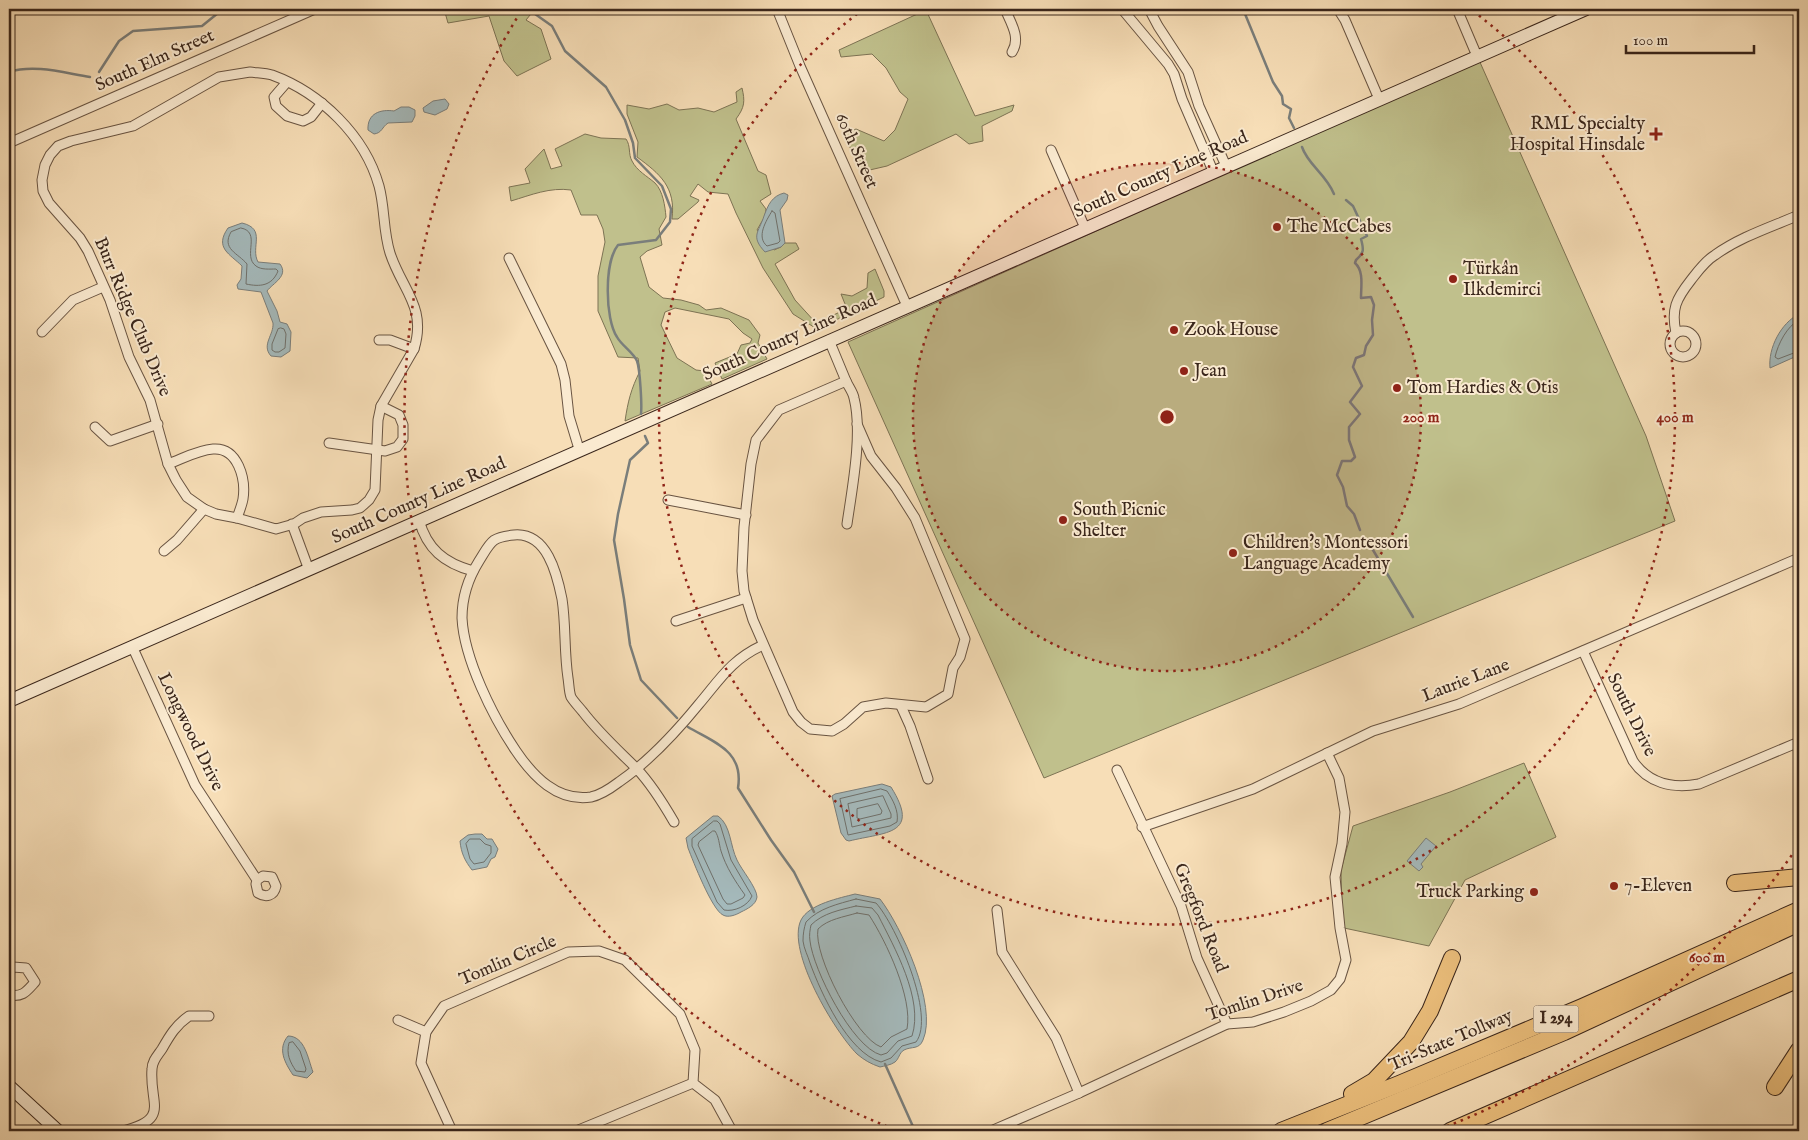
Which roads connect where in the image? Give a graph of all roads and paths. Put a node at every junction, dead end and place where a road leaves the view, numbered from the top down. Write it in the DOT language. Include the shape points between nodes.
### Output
graph roads {
  1 [pos="315,9"];
  2 [pos="777,9"];
  3 [pos="1005,9"];
  4 [pos="1122,9"];
  5 [pos="1149,9"];
  6 [pos="1338,9"];
  7 [pos="1457,9"];
  8 [pos="1586,9"];
  9 [pos="1012,52"];
  10 [pos="1477,56"];
  11 [pos="287,82"];
  12 [pos="1379,98"];
  13 [pos="322,103"];
  14 [pos="9,143"];
  15 [pos="1051,150"];
  16 [pos="1226,166"];
  17 [pos="1213,172"];
  18 [pos="1799,215"];
  19 [pos="1085,228"];
  20 [pos="509,258"];
  21 [pos="103,287"];
  22 [pos="907,306"];
  23 [pos="42,332"];
  24 [pos="1676,333"];
  25 [pos="380,340"];
  26 [pos="828,340"];
  27 [pos="414,349"];
  28 [pos="846,381"];
  29 [pos="381,406"];
  30 [pos="158,424"];
  31 [pos="857,424"];
  32 [pos="95,428"];
  33 [pos="328,443"];
  34 [pos="376,449"];
  35 [pos="579,450"];
  36 [pos="871,456"];
  37 [pos="168,464"];
  38 [pos="855,465"];
  39 [pos="668,500"];
  40 [pos="204,509"];
  41 [pos="746,515"];
  42 [pos="237,518"];
  43 [pos="419,520"];
  44 [pos="292,524"];
  45 [pos="846,524"];
  46 [pos="164,551"];
  47 [pos="1799,558"];
  48 [pos="309,570"];
  49 [pos="473,571"];
  50 [pos="746,598"];
  51 [pos="676,621"];
  52 [pos="763,645"];
  53 [pos="132,646"];
  54 [pos="1583,651"];
  55 [pos="9,701"];
  56 [pos="901,706"];
  57 [pos="1799,742"];
  58 [pos="1327,753"];
  59 [pos="636,769"];
  60 [pos="1117,770"];
  61 [pos="928,779"];
  62 [pos="674,822"];
  63 [pos="1142,827"];
  64 [pos="1799,877"];
  65 [pos="257,880"];
  66 [pos="1735,883"];
  67 [pos="997,910"];
  68 [pos="1799,910"];
  69 [pos="1799,923"];
  70 [pos="1452,958"];
  71 [pos="9,972"];
  72 [pos="1799,979"];
  73 [pos="9,995"];
  74 [pos="209,1016"];
  75 [pos="398,1020"];
  76 [pos="1226,1024"];
  77 [pos="426,1032"];
  78 [pos="1799,1050"];
  79 [pos="697,1085"];
  80 [pos="9,1086"];
  81 [pos="1775,1087"];
  82 [pos="1079,1093"];
  83 [pos="1309,1119"];
  84 [pos="58,1131"];
  85 [pos="123,1131"];
  86 [pos="452,1131"];
  87 [pos="576,1131"];
  88 [pos="732,1131"];
  89 [pos="991,1131"];
  90 [pos="1281,1131"];
  91 [pos="1327,1131"];
  92 [pos="1450,1131"];
  1 -- 14 [label="street, South Elm Street"];
  2 -- 22 [label="street, 60th Street"];
  3 -- 9 [label="street" via="1015,34"];
  4 -- 17 [label="street" via="1174,74"];
  5 -- 16 [label="street" via="1188,72 1199,106"];
  6 -- 12 [label="street"];
  7 -- 10 [label="street"];
  8 -- 10 [label="main road, South County Line Road"];
  10 -- 12 [label="main road, South County Line Road"];
  11 -- 13 [label="street, Burr Ridge Club Drive"];
  11 -- 13 [label="street" via="274,97 276,106 287,116 304,121"];
  11 -- 21 [label="street, Burr Ridge Club Drive" via="272,75 250,72 219,77 142,123 58,146 45,165 43,191 49,203 80,238"];
  12 -- 16 [label="main road, South County Line Road"];
  13 -- 27 [label="street, Burr Ridge Club Drive" via="345,125 368,157 378,184 390,253 416,309"];
  15 -- 19 [label="street"];
  16 -- 17 [label="main road, South County Line Road"];
  17 -- 19 [label="main road, South County Line Road"];
  18 -- 24 [label="street" via="1740,240 1701,267 1677,299 1673,312"];
  19 -- 22 [label="main road, South County Line Road"];
  20 -- 35 [label="street" via="561,364 569,416"];
  21 -- 23 [label="street" via="72,300"];
  21 -- 30 [label="street, Burr Ridge Club Drive"];
  22 -- 26 [label="main road, South County Line Road"];
  25 -- 27 [label="street" via="390,340"];
  26 -- 28 [label="street"];
  26 -- 35 [label="main road, South County Line Road"];
  27 -- 29 [label="street, Burr Ridge Club Drive"];
  28 -- 31 [label="street" via="854,397"];
  28 -- 41 [label="street" via="779,410 766,426 756,440"];
  29 -- 34 [label="street, Burr Ridge Club Drive"];
  29 -- 34 [label="street" via="399,415 403,438 397,447 385,451"];
  30 -- 32 [label="street" via="110,441"];
  30 -- 37 [label="street, Burr Ridge Club Drive"];
  31 -- 36 [label="street"];
  31 -- 38 [label="street"];
  33 -- 34 [label="street"];
  34 -- 44 [label="street, Burr Ridge Club Drive" via="375,490 370,500 360,508 321,512"];
  35 -- 43 [label="main road, South County Line Road"];
  36 -- 38 [label="street"];
  36 -- 56 [label="street" via="915,518 965,639 953,668 948,694 926,707"];
  37 -- 40 [label="street, Burr Ridge Club Drive" via="188,496"];
  37 -- 42 [label="street" via="205,450 224,450 232,456 244,483"];
  38 -- 45 [label="street"];
  39 -- 41 [label="street"];
  40 -- 42 [label="street, Burr Ridge Club Drive"];
  40 -- 46 [label="street"];
  41 -- 50 [label="street" via="742,571"];
  42 -- 44 [label="street, Burr Ridge Club Drive" via="276,529"];
  43 -- 48 [label="main road, South County Line Road"];
  43 -- 49 [label="street" via="426,539 436,552"];
  44 -- 48 [label="street"];
  47 -- 54 [label="street, Laurie Lane"];
  48 -- 53 [label="main road, South County Line Road"];
  49 -- 59 [label="street" via="462,618 467,646 493,712 522,760 545,785 561,794 578,798 593,797 603,792"];
  49 -- 59 [label="street" via="490,543 500,536 519,534 533,539 548,555 558,578 563,604 571,697 598,732"];
  50 -- 51 [label="street"];
  50 -- 52 [label="street"];
  52 -- 56 [label="street" via="793,712 810,729 832,731 863,707 886,703"];
  52 -- 59 [label="street" via="726,669 698,706"];
  53 -- 55 [label="main road, South County Line Road"];
  53 -- 65 [label="street, Longwood Drive" via="195,785"];
  54 -- 57 [label="street, South Drive" via="1633,761 1641,772 1660,783 1699,784"];
  54 -- 58 [label="street, Laurie Lane" via="1459,704 1373,731"];
  56 -- 61 [label="street"];
  58 -- 63 [label="street, Laurie Lane" via="1253,789"];
  58 -- 76 [label="street, Tomlin Drive" via="1339,778 1345,812 1335,877 1346,960 1340,979 1331,990 1311,1002 1253,1022"];
  59 -- 62 [label="street" via="654,789"];
  60 -- 63 [label="street, Gregford Road"];
  63 -- 76 [label="street, Gregford Road" via="1181,906 1197,958"];
  64 -- 66 [label="highway"];
  67 -- 82 [label="street" via="1002,952 1056,1038"];
  68 -- 83 [label="highway, Tri-State Tollway / I 294" via="1546,1022"];
  69 -- 91 [label="highway, Tri-State Tollway / I 294" via="1564,1032"];
  70 -- 83 [label="highway" via="1430,1012 1411,1042 1374,1081"];
  71 -- 73 [label="street" via="13,967 26,968 35,982 25,994"];
  72 -- 92 [label="highway"];
  74 -- 85 [label="street" via="188,1016 173,1029 152,1067 154,1114 148,1122"];
  75 -- 77 [label="street"];
  76 -- 82 [label="street, Tomlin Drive"];
  77 -- 79 [label="street, Tomlin Circle" via="444,1006 568,952 599,951 625,960 680,1014 695,1050"];
  77 -- 86 [label="street, Tomlin Circle" via="422,1062"];
  78 -- 81 [label="highway"];
  79 -- 87 [label="street"];
  79 -- 88 [label="street" via="715,1100"];
  80 -- 84 [label="main road"];
  82 -- 89 [label="street, Tomlin Drive"];
  83 -- 90 [label="highway, Tri-State Tollway / I 294"];
}
